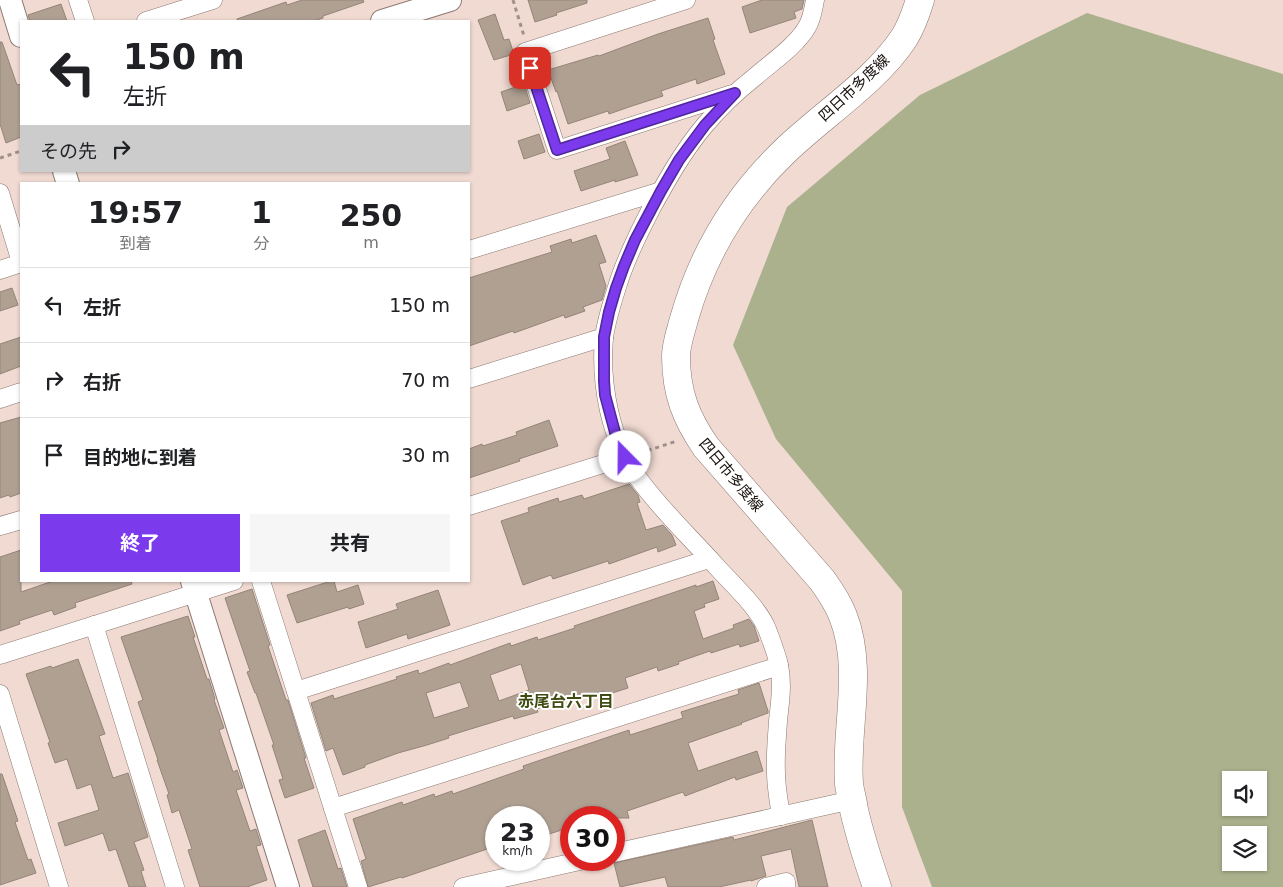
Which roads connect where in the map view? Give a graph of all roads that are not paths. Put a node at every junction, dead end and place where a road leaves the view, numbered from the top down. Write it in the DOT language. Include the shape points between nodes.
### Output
graph roads {
  1 [pos="10,0"];
  2 [pos="78,0"];
  3 [pos="213,0"];
  4 [pos="450,0"];
  5 [pos="686,0"];
  6 [pos="814,0"];
  7 [pos="920,0"];
  8 [pos="425,4"];
  9 [pos="85,20"];
  10 [pos="149,20"];
  11 [pos="385,20"];
  12 [pos="20,33"];
  13 [pos="735,93"];
  14 [pos="661,191"];
  15 [pos="0,193"];
  16 [pos="470,250"];
  17 [pos="20,259"];
  18 [pos="20,262"];
  19 [pos="0,270"];
  20 [pos="604,337"];
  21 [pos="470,379"];
  22 [pos="20,392"];
  23 [pos="0,399"];
  24 [pos="625,457"];
  25 [pos="470,506"];
  26 [pos="20,520"];
  27 [pos="0,526"];
  28 [pos="709,559"];
  29 [pos="227,582"];
  30 [pos="261,582"];
  31 [pos="194,587"];
  32 [pos="94,626"];
  33 [pos="0,655"];
  34 [pos="779,666"];
  35 [pos="296,691"];
  36 [pos="0,694"];
  37 [pos="852,800"];
  38 [pos="332,808"];
  39 [pos="781,816"];
  40 [pos="625,851"];
  41 [pos="560,865"];
  42 [pos="59,887"];
  43 [pos="175,887"];
  44 [pos="288,887"];
  45 [pos="358,887"];
  46 [pos="464,887"];
  47 [pos="766,887"];
  48 [pos="786,887"];
  49 [pos="877,887"];
  1 -- 12 [label="street"];
  2 -- 9 [label="street"];
  3 -- 10 [label="street"];
  4 -- 8 [label="street"];
  5 -- 13 [label="street" via="524,52 557,150"];
  6 -- 13 [label="street" via="812,14 797,40"];
  7 -- 37 [label="main road, 四日市多度線" via="905,37 890,57 869,79 805,132 746,194 718,236 703,266 687,309 676,354 680,397 697,434 822,580 843,616 849,637 853,680 849,762"];
  8 -- 11 [label="street"];
  13 -- 14 [label="street" via="705,125"];
  14 -- 16 [label="street"];
  14 -- 20 [label="street" via="624,266"];
  15 -- 17 [label="street"];
  18 -- 19 [label="street"];
  20 -- 21 [label="street"];
  20 -- 24 [label="street" via="605,395"];
  22 -- 23 [label="street"];
  24 -- 25 [label="street"];
  24 -- 28 [label="street" via="671,519"];
  26 -- 27 [label="street"];
  28 -- 34 [label="street" via="754,608 766,626"];
  28 -- 35 [label="street"];
  29 -- 31 [label="street"];
  30 -- 35 [label="street"];
  31 -- 32 [label="street"];
  31 -- 44 [label="street"];
  32 -- 33 [label="street"];
  32 -- 43 [label="street"];
  34 -- 38 [label="street"];
  34 -- 39 [label="street" via="781,686 776,774"];
  35 -- 38 [label="street"];
  36 -- 42 [label="street"];
  37 -- 39 [label="street"];
  37 -- 49 [label="main road, 四日市多度線"];
  38 -- 45 [label="street"];
  39 -- 40 [label="street"];
  41 -- 46 [label="street"];
  47 -- 48 [label="street" via="786,882"];
}
